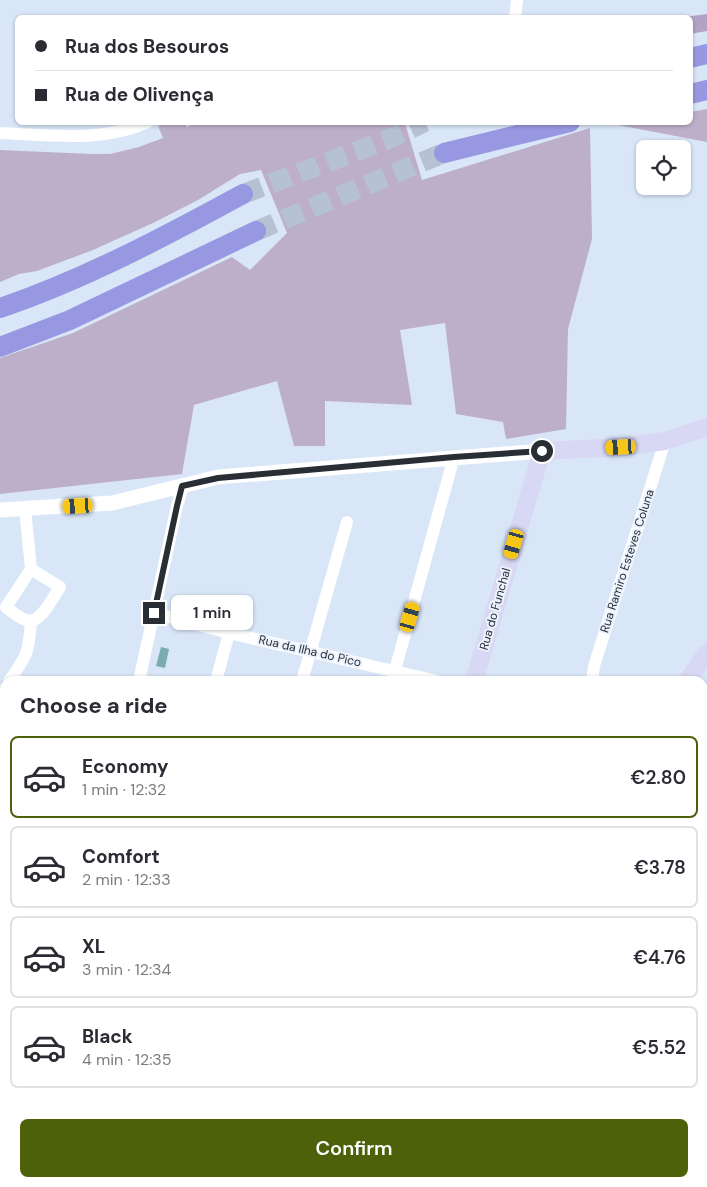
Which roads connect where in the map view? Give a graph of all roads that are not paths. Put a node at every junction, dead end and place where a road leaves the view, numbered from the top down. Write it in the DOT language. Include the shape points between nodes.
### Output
graph roads {
  1 [pos="517,0"];
  2 [pos="515,15"];
  3 [pos="707,54"];
  4 [pos="693,57"];
  5 [pos="707,90"];
  6 [pos="693,93"];
  7 [pos="141,125"];
  8 [pos="558,125"];
  9 [pos="0,133"];
  10 [pos="444,153"];
  11 [pos="243,194"];
  12 [pos="256,230"];
  13 [pos="0,308"];
  14 [pos="0,347"];
  15 [pos="707,427"];
  16 [pos="665,440"];
  17 [pos="542,451"];
  18 [pos="454,457"];
  19 [pos="182,486"];
  20 [pos="26,509"];
  21 [pos="0,510"];
  22 [pos="347,522"];
  23 [pos="32,568"];
  24 [pos="154,613"];
  25 [pos="30,622"];
  26 [pos="229,633"];
  27 [pos="311,651"];
  28 [pos="707,653"];
  29 [pos="12,676"];
  30 [pos="140,676"];
  31 [pos="217,676"];
  32 [pos="304,676"];
  33 [pos="394,676"];
  34 [pos="475,676"];
  35 [pos="593,676"];
  36 [pos="691,676"];
  1 -- 2 [label="street"];
  3 -- 4 [label="highway"];
  5 -- 6 [label="highway"];
  7 -- 9 [label="street" via="96,136"];
  8 -- 10 [label="highway"];
  11 -- 13 [label="highway" via="132,252"];
  12 -- 14 [label="highway" via="70,320"];
  15 -- 16 [label="main road"];
  16 -- 17 [label="main road" via="621,447"];
  16 -- 35 [label="street, Rua Ramiro Esteves Coluna"];
  17 -- 18 [label="street"];
  17 -- 34 [label="main road, Rua do Funchal"];
  18 -- 19 [label="street" via="218,478"];
  18 -- 33 [label="street"];
  19 -- 20 [label="street" via="112,503"];
  19 -- 24 [label="street"];
  20 -- 21 [label="street"];
  20 -- 23 [label="street"];
  22 -- 27 [label="street"];
  23 -- 25 [label="street" via="6,608"];
  23 -- 25 [label="street" via="60,587 39,618"];
  24 -- 26 [label="street, Rua da Ilha do Pico"];
  24 -- 30 [label="street"];
  25 -- 29 [label="street" via="30,645"];
  26 -- 27 [label="street, Rua da Ilha do Pico"];
  26 -- 31 [label="street"];
  27 -- 32 [label="street"];
  27 -- 33 [label="street, Rua da Ilha do Pico"];
  28 -- 36 [label="main road"];
}
